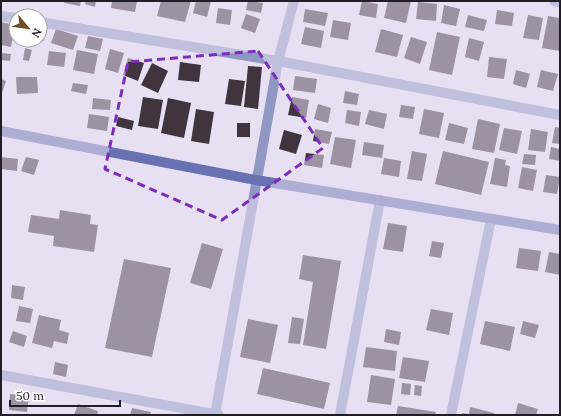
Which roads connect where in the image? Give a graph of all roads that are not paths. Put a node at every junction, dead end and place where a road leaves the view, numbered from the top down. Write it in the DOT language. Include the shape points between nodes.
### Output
graph roads {
  1 [pos="294,1"];
  2 [pos="554,1"];
  3 [pos="560,2"];
  4 [pos="48,23"];
  5 [pos="278,60"];
  6 [pos="560,115"];
  7 [pos="1,131"];
  8 [pos="256,180"];
  9 [pos="380,200"];
  10 [pos="491,219"];
  11 [pos="560,230"];
  12 [pos="1,374"];
  13 [pos="216,415"];
  14 [pos="340,415"];
  15 [pos="451,415"];
  1 -- 5 [label="street"];
  2 -- 3 [label="street"];
  4 -- 5 [label="street"];
  5 -- 6 [label="street"];
  5 -- 8 [label="street"];
  7 -- 8 [label="main road"];
  8 -- 9 [label="main road"];
  8 -- 13 [label="street"];
  9 -- 10 [label="main road"];
  9 -- 14 [label="street"];
  10 -- 11 [label="main road"];
  10 -- 15 [label="street"];
  12 -- 13 [label="street"];
}
